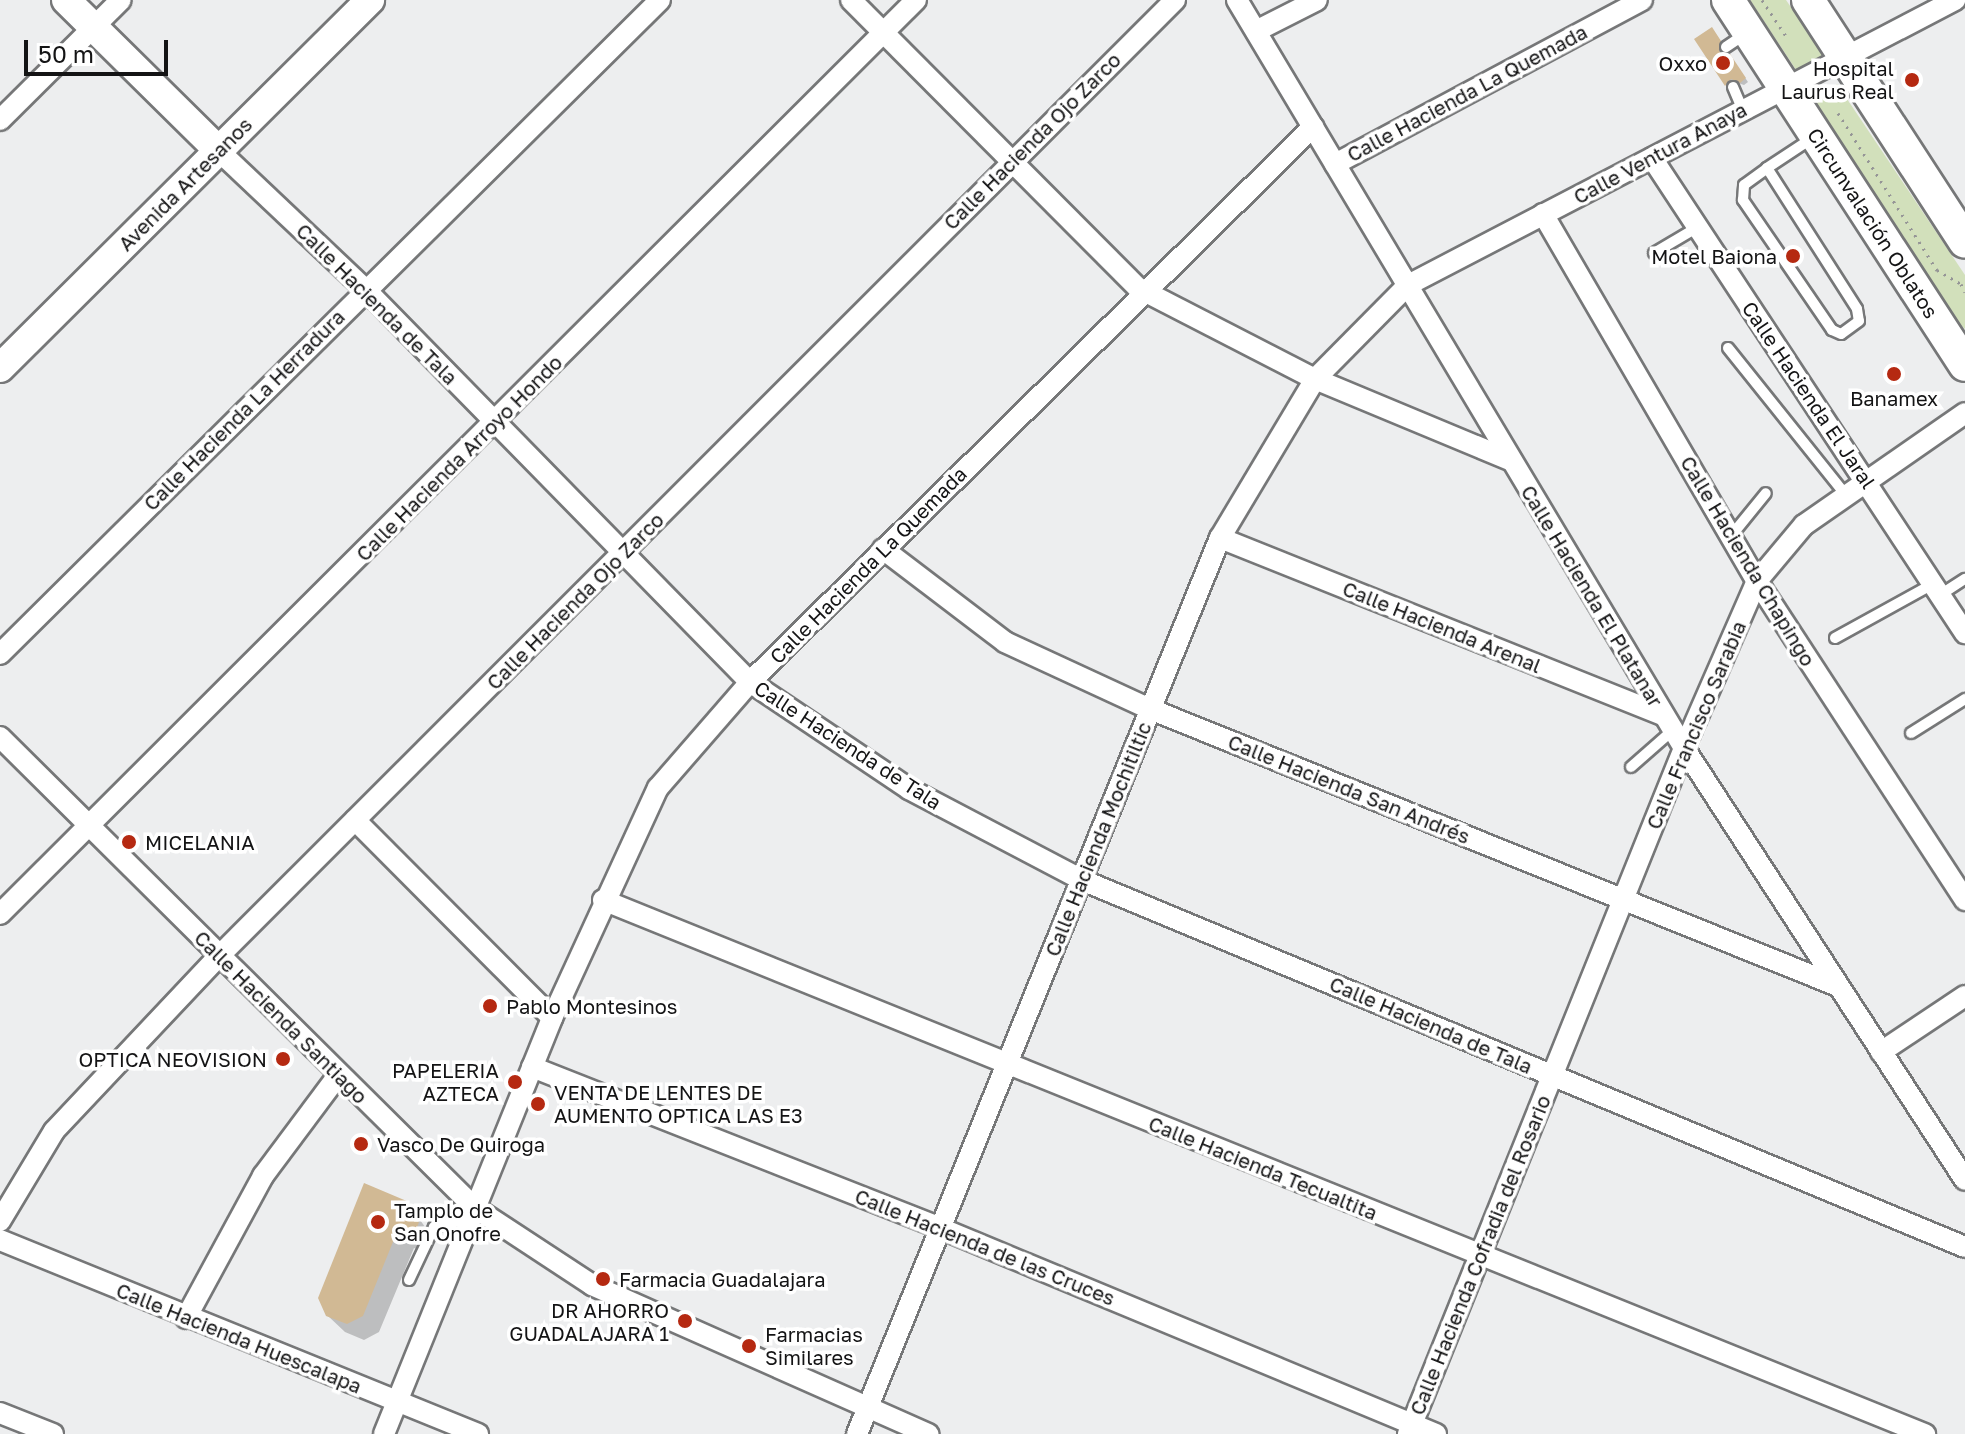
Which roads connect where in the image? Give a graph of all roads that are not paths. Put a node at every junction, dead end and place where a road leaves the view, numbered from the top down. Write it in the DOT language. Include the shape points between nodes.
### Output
graph roads {
  1 [pos="66,0"];
  2 [pos="121,0"];
  3 [pos="370,0"];
  4 [pos="660,0"];
  5 [pos="851,0"];
  6 [pos="916,0"];
  7 [pos="1175,0"];
  8 [pos="1237,0"];
  9 [pos="1317,0"];
  10 [pos="1642,0"];
  11 [pos="1728,0"];
  12 [pos="1808,0"];
  13 [pos="1955,0"];
  14 [pos="94,28"];
  15 [pos="1256,31"];
  16 [pos="883,32"];
  17 [pos="1845,57"];
  18 [pos="1733,87"];
  19 [pos="1785,88"];
  20 [pos="1743,110"];
  21 [pos="0,120"];
  22 [pos="1827,124"];
  23 [pos="1313,127"];
  24 [pos="219,151"];
  25 [pos="1652,158"];
  26 [pos="1010,161"];
  27 [pos="1335,164"];
  28 [pos="1767,168"];
  29 [pos="1543,214"];
  30 [pos="1698,227"];
  31 [pos="1965,242"];
  32 [pos="1654,253"];
  33 [pos="1408,285"];
  34 [pos="365,289"];
  35 [pos="1145,292"];
  36 [pos="1728,348"];
  37 [pos="1965,365"];
  38 [pos="0,368"];
  39 [pos="1315,379"];
  40 [pos="1965,413"];
  41 [pos="495,422"];
  42 [pos="1512,461"];
  43 [pos="1866,479"];
  44 [pos="1766,493"];
  45 [pos="1845,494"];
  46 [pos="1731,536"];
  47 [pos="1220,538"];
  48 [pos="883,549"];
  49 [pos="622,555"];
  50 [pos="1965,579"];
  51 [pos="1757,581"];
  52 [pos="1937,589"];
  53 [pos="1965,633"];
  54 [pos="1835,638"];
  55 [pos="0,654"];
  56 [pos="750,682"];
  57 [pos="1965,699"];
  58 [pos="1150,709"];
  59 [pos="1673,732"];
  60 [pos="1911,733"];
  61 [pos="0,737"];
  62 [pos="1631,767"];
  63 [pos="355,820"];
  64 [pos="89,826"];
  65 [pos="1082,880"];
  66 [pos="1624,899"];
  67 [pos="603,900"];
  68 [pos="1965,900"];
  69 [pos="0,914"];
  70 [pos="219,956"];
  71 [pos="1838,986"];
  72 [pos="1965,996"];
  73 [pos="552,1018"];
  74 [pos="1881,1052"];
  75 [pos="1009,1065"];
  76 [pos="532,1067"];
  77 [pos="339,1074"];
  78 [pos="1552,1075"];
  79 [pos="1965,1180"];
  80 [pos="473,1214"];
  81 [pos="0,1221"];
  82 [pos="940,1228"];
  83 [pos="0,1240"];
  84 [pos="1965,1247"];
  85 [pos="1481,1256"];
  86 [pos="409,1280"];
  87 [pos="186,1318"];
  88 [pos="397,1401"];
  89 [pos="867,1409"];
  90 [pos="0,1413"];
  91 [pos="1410,1429"];
  92 [pos="53,1434"];
  93 [pos="384,1434"];
  94 [pos="478,1434"];
  95 [pos="857,1434"];
  96 [pos="929,1434"];
  97 [pos="1436,1434"];
  98 [pos="1925,1434"];
  1 -- 14 [label="main road, Calle Hacienda de Tala"];
  2 -- 14 [label="street"];
  3 -- 24 [label="main road, Avenida Artesanos"];
  4 -- 34 [label="street, Calle Hacienda La Herradura"];
  5 -- 16 [label="street"];
  6 -- 16 [label="street, Calle Hacienda Arroyo Hondo"];
  7 -- 26 [label="street, Calle Hacienda Ojo Zarco"];
  8 -- 15 [label="street, Calle Hacienda El Platanar"];
  9 -- 15 [label="street"];
  10 -- 27 [label="street, Calle Hacienda La Quemada"];
  11 -- 19 [label="main road, Circunvalación Oblatos" via="1737,39"];
  12 -- 17 [label="main road"];
  13 -- 17 [label="street, Calle Ventura Anaya"];
  14 -- 21 [label="street"];
  14 -- 24 [label="main road, Calle Hacienda de Tala"];
  15 -- 23 [label="street, Calle Hacienda El Platanar"];
  16 -- 26 [label="street"];
  16 -- 41 [label="street, Calle Hacienda Arroyo Hondo"];
  17 -- 19 [label="street, Calle Ventura Anaya"];
  17 -- 31 [label="main road"];
  18 -- 20 [label="lane"];
  19 -- 20 [label="street, Calle Ventura Anaya"];
  19 -- 22 [label="main road, Circunvalación Oblatos"];
  20 -- 25 [label="street, Calle Ventura Anaya"];
  22 -- 28 [label="lane"];
  22 -- 37 [label="main road, Circunvalación Oblatos"];
  23 -- 27 [label="street, Calle Hacienda El Platanar"];
  23 -- 35 [label="street, Calle Hacienda La Quemada"];
  24 -- 34 [label="street, Calle Hacienda de Tala"];
  24 -- 38 [label="main road, Avenida Artesanos"];
  25 -- 29 [label="street, Calle Ventura Anaya"];
  25 -- 30 [label="street, Calle Hacienda El Jaral"];
  26 -- 35 [label="street"];
  26 -- 49 [label="street, Calle Hacienda Ojo Zarco"];
  27 -- 33 [label="street, Calle Hacienda El Platanar"];
  28 -- 28 [label="lane" via="1744,185 1743,200 1832,330 1841,334 1859,321 1857,309"];
  29 -- 33 [label="street, Calle Ventura Anaya"];
  29 -- 46 [label="street, Calle Hacienda Chapingo"];
  30 -- 32 [label="lane"];
  30 -- 43 [label="street, Calle Hacienda El Jaral"];
  33 -- 39 [label="street, Calle Hacienda Mochitiltic"];
  33 -- 42 [label="street, Calle Hacienda El Platanar"];
  34 -- 41 [label="street, Calle Hacienda de Tala"];
  34 -- 55 [label="street, Calle Hacienda La Herradura"];
  35 -- 39 [label="street"];
  35 -- 48 [label="street, Calle Hacienda La Quemada"];
  36 -- 45 [label="lane"];
  39 -- 42 [label="street"];
  39 -- 47 [label="street, Calle Hacienda Mochitiltic"];
  40 -- 43 [label="street, Calle Francisco Sarabia"];
  41 -- 49 [label="street, Calle Hacienda de Tala"];
  41 -- 64 [label="street, Calle Hacienda Arroyo Hondo"];
  42 -- 59 [label="street, Calle Hacienda El Platanar"];
  43 -- 45 [label="street, Calle Francisco Sarabia"];
  43 -- 52 [label="street, Calle Hacienda El Jaral"];
  44 -- 46 [label="lane"];
  45 -- 51 [label="street, Calle Francisco Sarabia" via="1804,525"];
  46 -- 51 [label="street, Calle Hacienda Chapingo"];
  47 -- 58 [label="street, Calle Hacienda Mochitiltic"];
  47 -- 59 [label="street, Calle Hacienda Arenal"];
  48 -- 56 [label="street, Calle Hacienda La Quemada"];
  48 -- 58 [label="street, Calle Hacienda San Andrés" via="1005,642"];
  49 -- 56 [label="street, Calle Hacienda de Tala"];
  49 -- 63 [label="street, Calle Hacienda Ojo Zarco"];
  50 -- 52 [label="lane"];
  51 -- 59 [label="street, Calle Francisco Sarabia"];
  51 -- 68 [label="street, Calle Hacienda Chapingo"];
  52 -- 53 [label="street, Calle Hacienda El Jaral"];
  52 -- 54 [label="lane"];
  56 -- 65 [label="street, Calle Hacienda de Tala" via="909,789"];
  56 -- 67 [label="street, Calle Hacienda La Quemada" via="658,788"];
  57 -- 60 [label="lane"];
  58 -- 65 [label="street, Calle Hacienda Mochitiltic"];
  58 -- 66 [label="street, Calle Hacienda San Andrés"];
  59 -- 62 [label="lane"];
  59 -- 66 [label="street, Calle Francisco Sarabia"];
  59 -- 71 [label="street, Calle Hacienda El Platanar"];
  61 -- 64 [label="street, Calle Hacienda Santiago"];
  63 -- 70 [label="street, Calle Hacienda Ojo Zarco"];
  63 -- 73 [label="street"];
  64 -- 69 [label="street, Calle Hacienda Arroyo Hondo"];
  64 -- 70 [label="street, Calle Hacienda Santiago"];
  65 -- 75 [label="street, Calle Hacienda Mochitiltic"];
  65 -- 78 [label="street, Calle Hacienda de Tala"];
  66 -- 71 [label="street, Calle Hacienda San Andrés"];
  66 -- 78 [label="street, Calle Francisco Sarabia"];
  67 -- 73 [label="street, Calle Hacienda La Quemada"];
  67 -- 75 [label="street, Calle Hacienda Tecualtita"];
  70 -- 77 [label="street, Calle Hacienda Santiago"];
  70 -- 81 [label="street, Calle Hacienda Ojo Zarco" via="54,1131"];
  71 -- 74 [label="street, Calle Hacienda El Platanar"];
  72 -- 74 [label="street"];
  73 -- 76 [label="street, Calle Hacienda La Quemada"];
  74 -- 79 [label="street, Calle Hacienda El Platanar"];
  75 -- 82 [label="street, Calle Hacienda Mochitiltic"];
  75 -- 85 [label="street, Calle Hacienda Tecualtita"];
  76 -- 80 [label="street, Calle Hacienda La Quemada"];
  76 -- 82 [label="street, Calle Hacienda de las Cruces"];
  77 -- 80 [label="street, Calle Hacienda Santiago"];
  77 -- 87 [label="street" via="263,1176"];
  78 -- 84 [label="street, Calle Hacienda de Tala"];
  78 -- 85 [label="street, Calle Hacienda Cofradia del Rosario"];
  80 -- 86 [label="lane" via="434,1227"];
  80 -- 88 [label="street, Calle Hacienda La Quemada"];
  80 -- 89 [label="street, Calle Hacienda Santiago" via="592,1285"];
  82 -- 89 [label="street, Calle Hacienda Mochitiltic"];
  82 -- 91 [label="street, Calle Hacienda de las Cruces"];
  83 -- 87 [label="street, Calle Hacienda Huescalapa"];
  85 -- 91 [label="street, Calle Hacienda Cofradia del Rosario"];
  85 -- 98 [label="street, Calle Hacienda Tecualtita"];
  87 -- 88 [label="street, Calle Hacienda Huescalapa"];
  88 -- 93 [label="street, Calle Hacienda La Quemada"];
  88 -- 94 [label="street, Calle Hacienda Huescalapa"];
  89 -- 95 [label="street, Calle Hacienda Mochitiltic"];
  89 -- 96 [label="street, Calle Hacienda Santiago"];
  90 -- 92 [label="street"];
  91 -- 97 [label="street, Calle Hacienda de las Cruces"];
}
